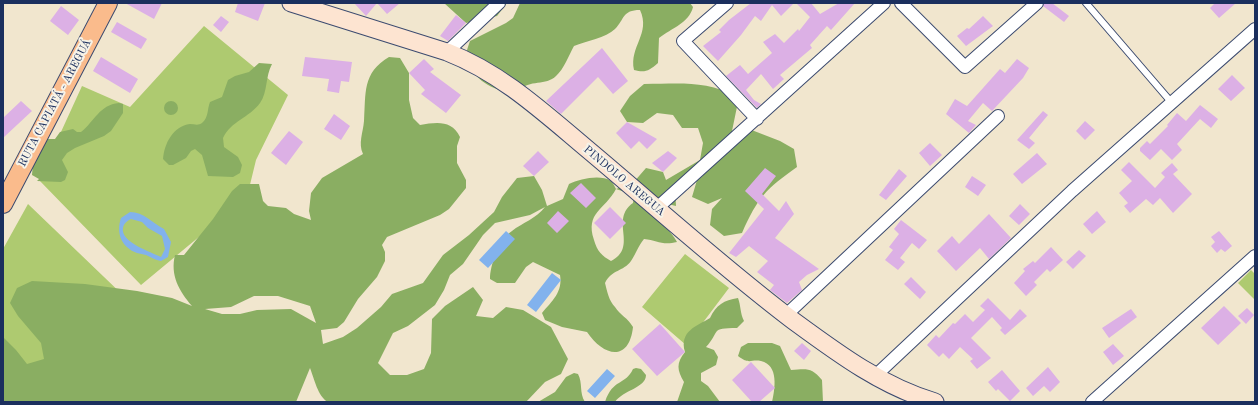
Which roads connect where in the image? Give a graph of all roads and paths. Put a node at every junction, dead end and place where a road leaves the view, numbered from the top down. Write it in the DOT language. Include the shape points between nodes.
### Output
graph roads {
  1 [pos="108,3"];
  2 [pos="291,3"];
  3 [pos="499,3"];
  4 [pos="727,3"];
  5 [pos="884,3"];
  6 [pos="901,3"];
  7 [pos="1037,3"];
  8 [pos="1086,3"];
  9 [pos="1255,29"];
  10 [pos="447,52"];
  11 [pos="1172,103"];
  12 [pos="998,116"];
  13 [pos="757,119"];
  14 [pos="4,198"];
  15 [pos="657,208"];
  16 [pos="1255,256"];
  17 [pos="786,314"];
  18 [pos="874,377"];
  19 [pos="935,402"];
  20 [pos="1092,402"];
  1 -- 14 [label="main road, RUTA CAPIATÁ - AREGUÁ"];
  2 -- 10 [label="main road, PINDOLO AREGUA"];
  3 -- 10 [label="street"];
  4 -- 13 [label="street" via="683,41"];
  5 -- 13 [label="street"];
  6 -- 7 [label="street" via="965,67"];
  8 -- 11 [label="lane"];
  9 -- 11 [label="street"];
  10 -- 15 [label="main road, PINDOLO AREGUA" via="501,79"];
  11 -- 18 [label="street" via="1072,191"];
  12 -- 17 [label="street"];
  13 -- 15 [label="street"];
  15 -- 17 [label="main road, PINDOLO AREGUA" via="746,284"];
  16 -- 20 [label="street"];
  17 -- 18 [label="main road, PINDOLO AREGUA"];
  18 -- 19 [label="main road, PINDOLO AREGUA"];
}
